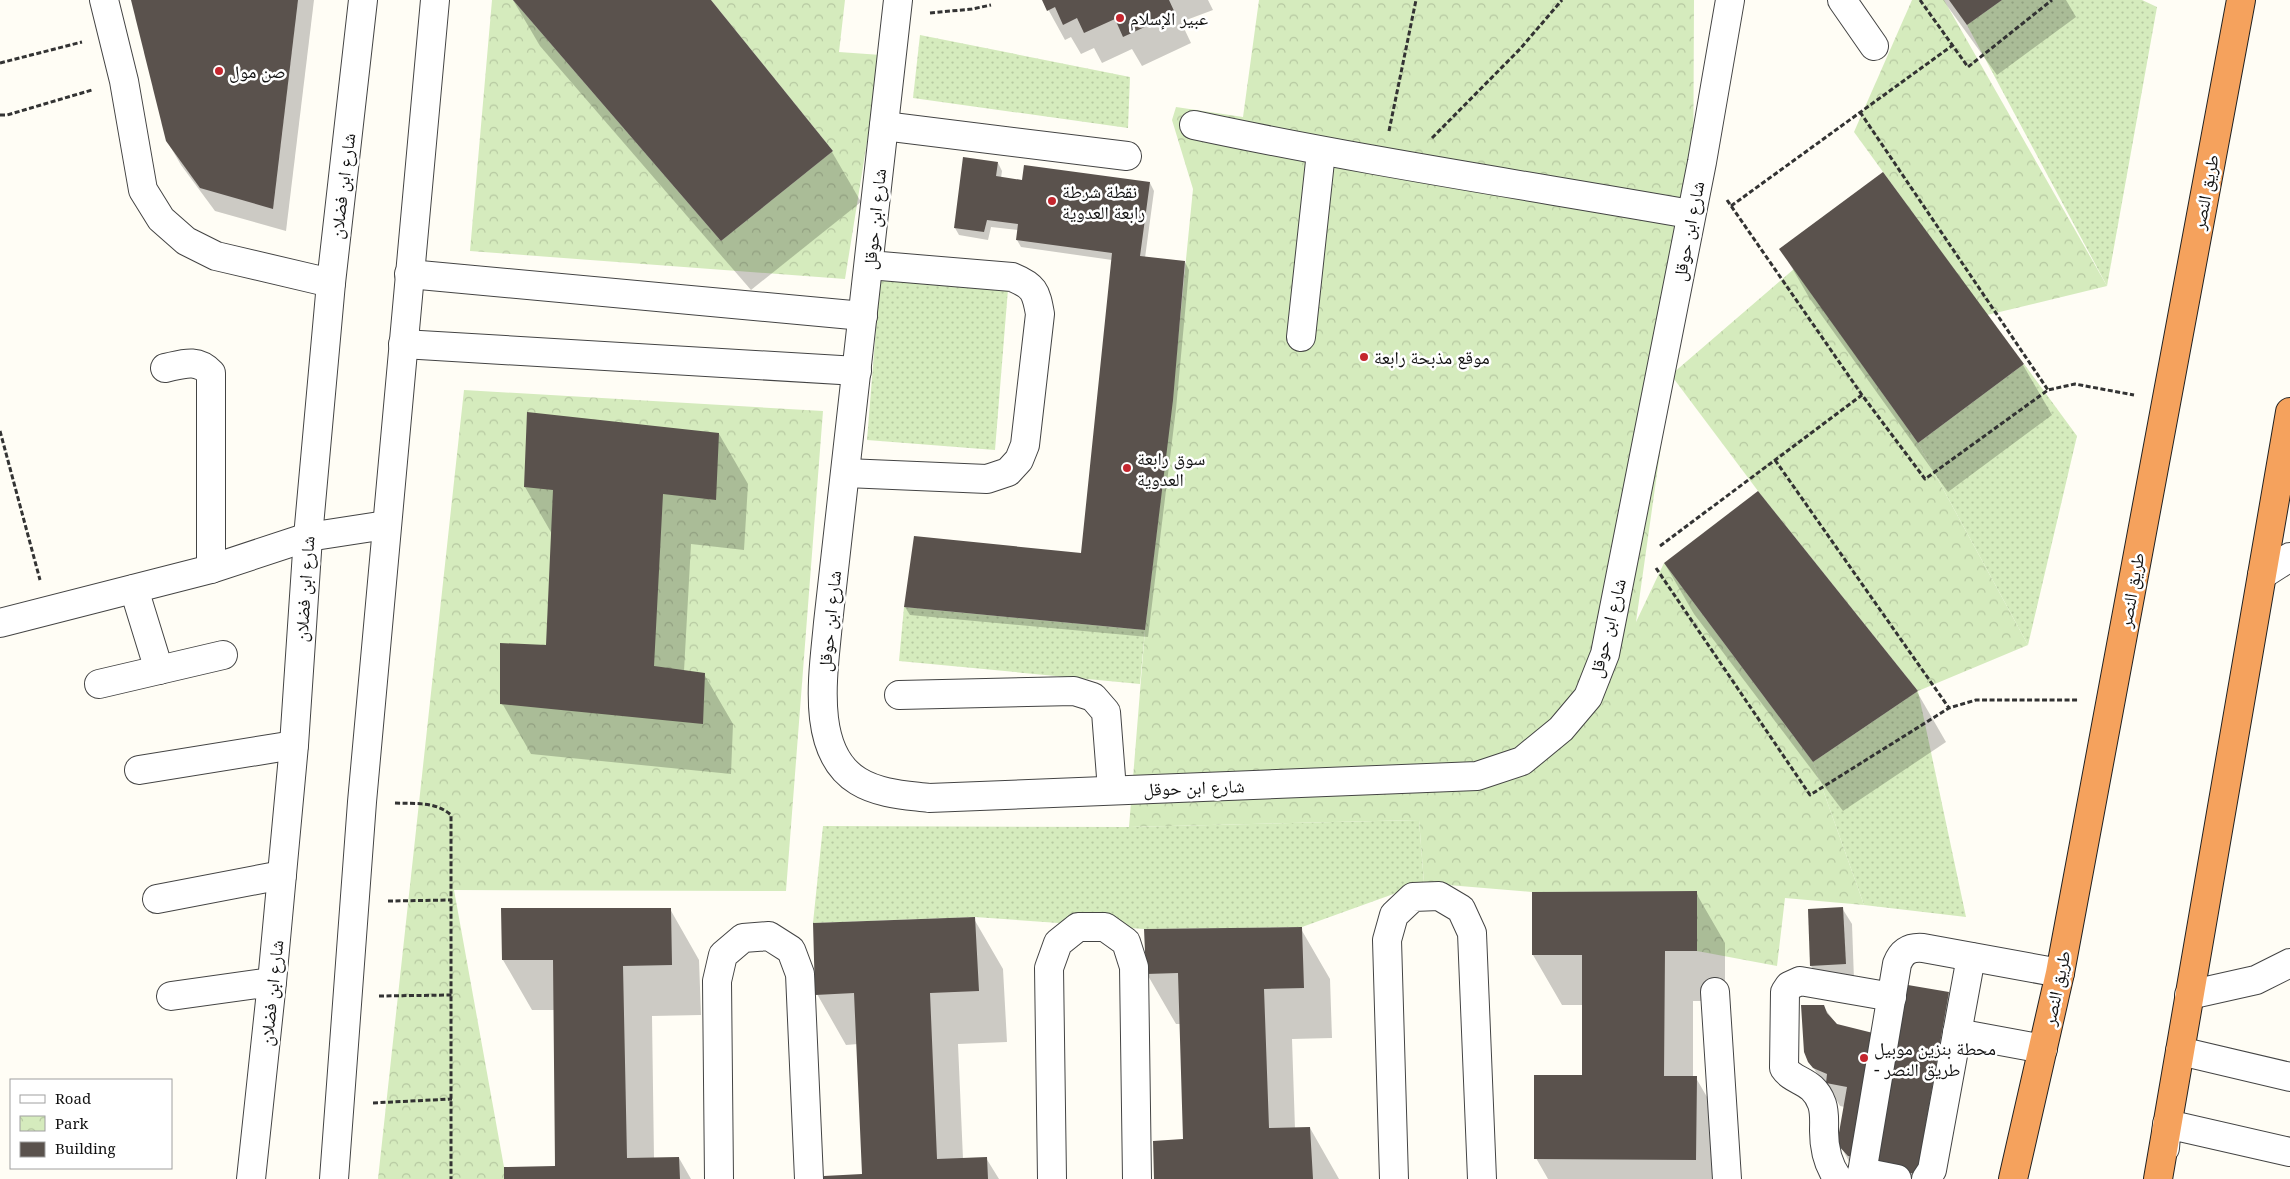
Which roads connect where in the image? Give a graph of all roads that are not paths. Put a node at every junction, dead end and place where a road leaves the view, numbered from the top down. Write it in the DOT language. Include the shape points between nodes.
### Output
graph roads {
  1 [pos="104,0"];
  2 [pos="363,0"];
  3 [pos="435,0"];
  4 [pos="1730,0"];
  5 [pos="1842,0"];
  6 [pos="2241,0"];
  7 [pos="898,5"];
  8 [pos="1874,46"];
  9 [pos="884,126"];
  10 [pos="1194,126"];
  11 [pos="1321,152"];
  12 [pos="1127,156"];
  13 [pos="1690,214"];
  14 [pos="869,265"];
  15 [pos="409,274"];
  16 [pos="330,283"];
  17 [pos="863,316"];
  18 [pos="1301,337"];
  19 [pos="403,344"];
  20 [pos="165,368"];
  21 [pos="857,372"];
  22 [pos="2290,412"];
  23 [pos="846,474"];
  24 [pos="386,525"];
  25 [pos="308,537"];
  26 [pos="2290,557"];
  27 [pos="211,569"];
  28 [pos="2262,575"];
  29 [pos="134,589"];
  30 [pos="0,623"];
  31 [pos="223,654"];
  32 [pos="159,670"];
  33 [pos="99,684"];
  34 [pos="899,695"];
  35 [pos="294,746"];
  36 [pos="139,770"];
  37 [pos="1112,790"];
  38 [pos="282,875"];
  39 [pos="157,899"];
  40 [pos="1971,957"];
  41 [pos="2290,963"];
  42 [pos="2060,973"];
  43 [pos="272,982"];
  44 [pos="1715,992"];
  45 [pos="171,996"];
  46 [pos="2189,996"];
  47 [pos="1892,997"];
  48 [pos="1957,1033"];
  49 [pos="2043,1049"];
  50 [pos="2180,1051"];
  51 [pos="2290,1077"];
  52 [pos="2167,1124"];
  53 [pos="2290,1152"];
  54 [pos="1854,1177"];
  55 [pos="250,1179"];
  56 [pos="334,1179"];
  57 [pos="719,1179"];
  58 [pos="809,1179"];
  59 [pos="1052,1179"];
  60 [pos="1137,1179"];
  61 [pos="1394,1179"];
  62 [pos="1482,1179"];
  63 [pos="1727,1179"];
  64 [pos="1897,1179"];
  65 [pos="1926,1179"];
  66 [pos="2013,1179"];
  67 [pos="2158,1179"];
  68 [pos="2167,1179"];
  1 -- 16 [label="street" via="124,81 143,190 161,219 186,241 216,256"];
  2 -- 16 [label="street, شارع ابن فضلان"];
  3 -- 15 [label="street"];
  4 -- 13 [label="street, شارع ابن حوقل"];
  5 -- 8 [label="street"];
  6 -- 42 [label="highway, طريق النصر"];
  7 -- 9 [label="street, شارع ابن حوقل"];
  9 -- 12 [label="street"];
  9 -- 14 [label="street, شارع ابن حوقل"];
  10 -- 11 [label="street"];
  11 -- 13 [label="street"];
  11 -- 18 [label="street"];
  13 -- 37 [label="street, شارع ابن حوقل" via="1605,654 1588,697 1561,729 1522,761 1477,776"];
  14 -- 17 [label="street, شارع ابن حوقل"];
  14 -- 23 [label="street" via="1012,277 1030,285 1038,298 1040,314 1029,425 1019,460 1008,472 987,479"];
  15 -- 17 [label="street"];
  15 -- 19 [label="street"];
  16 -- 25 [label="street, شارع ابن فضلان"];
  17 -- 21 [label="street, شارع ابن حوقل"];
  19 -- 21 [label="street"];
  19 -- 24 [label="street"];
  20 -- 27 [label="street" via="192,362 203,365 211,373"];
  21 -- 23 [label="street, شارع ابن حوقل"];
  22 -- 28 [label="highway"];
  23 -- 37 [label="street, شارع ابن حوقل" via="822,700 826,732 839,762 858,781 888,793 929,798"];
  24 -- 25 [label="street"];
  24 -- 56 [label="street"];
  25 -- 27 [label="street"];
  25 -- 35 [label="street, شارع ابن فضلان"];
  26 -- 28 [label="street"];
  27 -- 29 [label="street"];
  28 -- 46 [label="highway"];
  29 -- 30 [label="street"];
  29 -- 32 [label="street"];
  31 -- 32 [label="street"];
  32 -- 33 [label="street"];
  34 -- 37 [label="street" via="1074,691 1093,697 1106,712"];
  35 -- 36 [label="street"];
  35 -- 38 [label="street, شارع ابن فضلان"];
  38 -- 39 [label="street"];
  38 -- 43 [label="street, شارع ابن فضلان"];
  40 -- 42 [label="street"];
  40 -- 47 [label="street" via="1915,947 1907,950 1897,964"];
  40 -- 48 [label="street"];
  41 -- 46 [label="street" via="2256,980"];
  42 -- 49 [label="highway, طريق النصر"];
  43 -- 45 [label="street"];
  43 -- 55 [label="street, شارع ابن فضلان"];
  44 -- 63 [label="street"];
  46 -- 50 [label="highway"];
  47 -- 54 [label="street"];
  47 -- 54 [label="street" via="1800,981 1785,992 1784,1068 1817,1094 1822,1105 1829,1163"];
  48 -- 49 [label="street"];
  48 -- 65 [label="street" via="1932,1170"];
  49 -- 66 [label="highway, طريق النصر"];
  50 -- 51 [label="street"];
  50 -- 52 [label="highway"];
  52 -- 53 [label="street"];
  52 -- 67 [label="highway"];
  52 -- 68 [label="street"];
  54 -- 64 [label="street"];
  57 -- 58 [label="street" via="716,981 723,955 742,938 769,936 791,950 800,974"];
  59 -- 60 [label="street" via="1049,968 1058,943 1078,927 1105,927 1126,942 1134,967"];
  61 -- 62 [label="street" via="1388,940 1394,914 1414,897 1440,896 1461,909 1472,933"];
}
